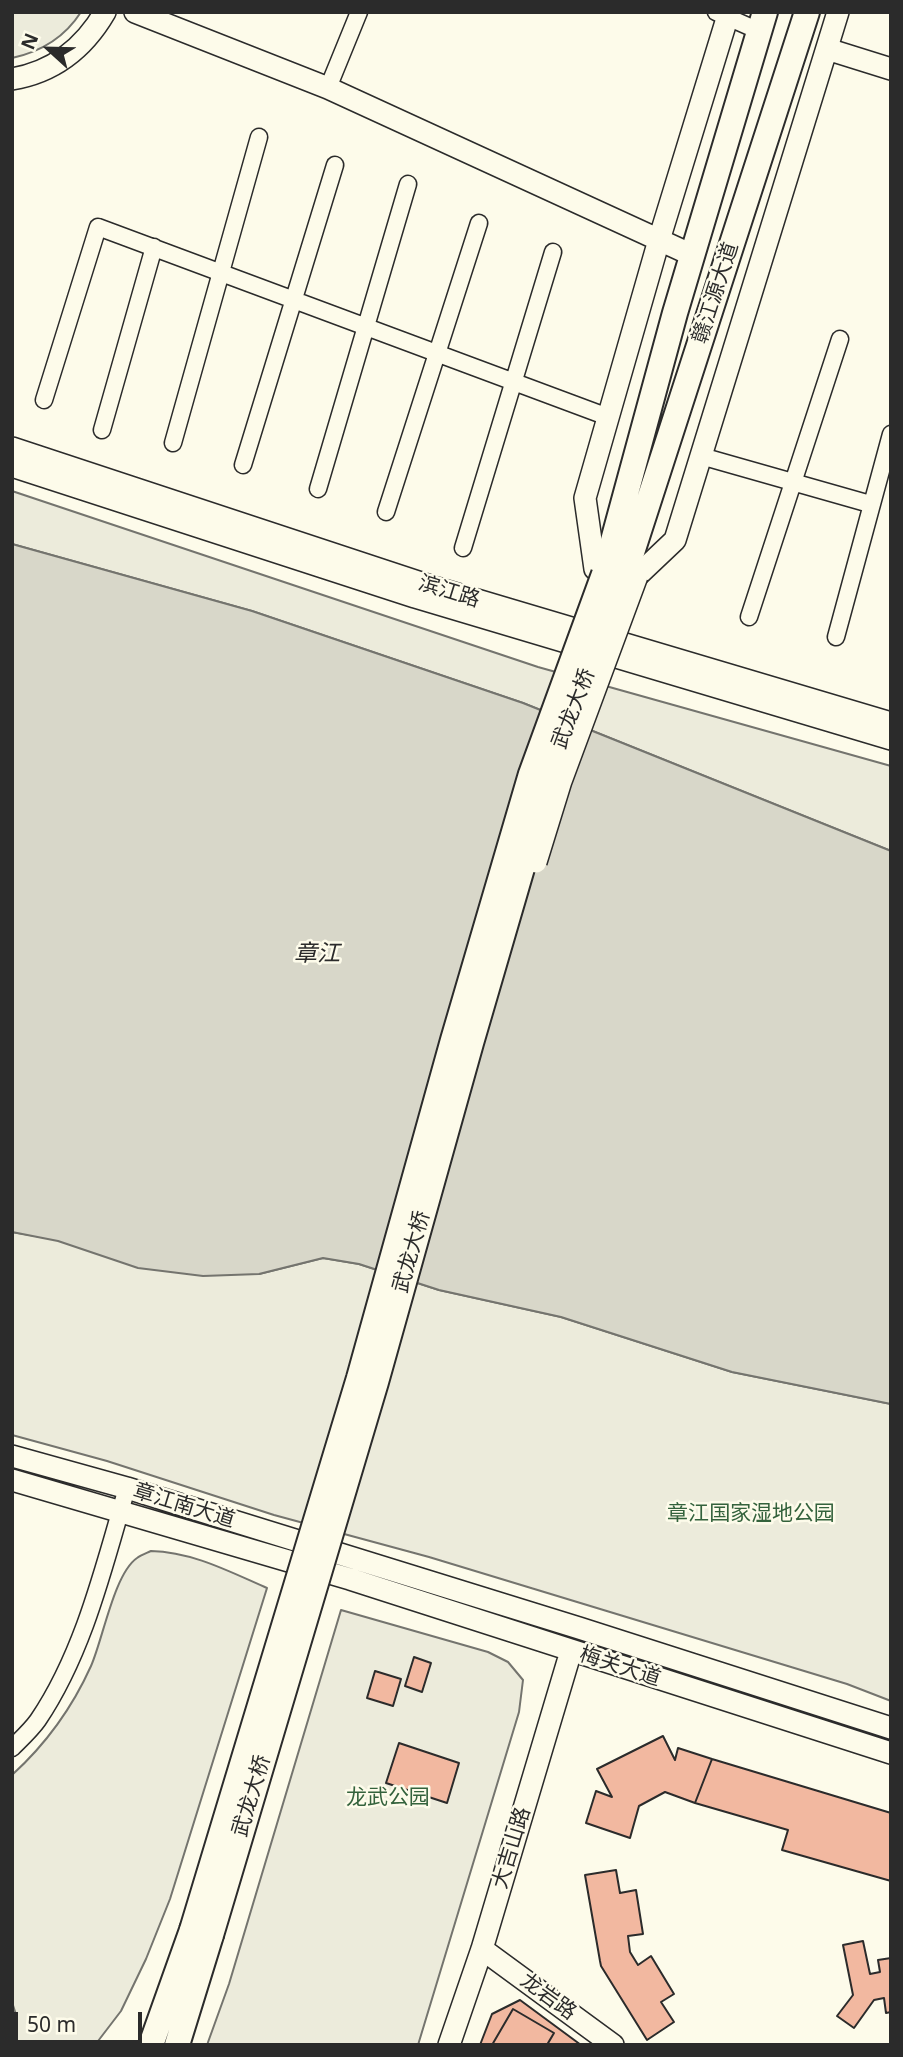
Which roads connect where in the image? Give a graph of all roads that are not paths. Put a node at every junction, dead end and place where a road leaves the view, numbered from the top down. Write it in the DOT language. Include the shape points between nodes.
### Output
graph roads {
  1 [pos="105,12"];
  2 [pos="135,12"];
  3 [pos="359,12"];
  4 [pos="807,12"];
  5 [pos="838,12"];
  6 [pos="724,14"];
  7 [pos="762,22"];
  8 [pos="827,49"];
  9 [pos="891,69"];
  10 [pos="12,79"];
  11 [pos="328,88"];
  12 [pos="259,136"];
  13 [pos="335,164"];
  14 [pos="408,184"];
  15 [pos="479,222"];
  16 [pos="659,240"];
  17 [pos="154,247"];
  18 [pos="553,251"];
  19 [pos="692,255"];
  20 [pos="221,272"];
  21 [pos="293,299"];
  22 [pos="366,327"];
  23 [pos="840,339"];
  24 [pos="437,353"];
  25 [pos="513,382"];
  26 [pos="44,400"];
  27 [pos="608,417"];
  28 [pos="102,430"];
  29 [pos="891,434"];
  30 [pos="173,443"];
  31 [pos="12,448"];
  32 [pos="701,456"];
  33 [pos="243,465"];
  34 [pos="12,466"];
  35 [pos="792,481"];
  36 [pos="318,489"];
  37 [pos="870,504"];
  38 [pos="387,512"];
  39 [pos="463,548"];
  40 [pos="615,573"];
  41 [pos="749,617"];
  42 [pos="836,637"];
  43 [pos="891,723"];
  44 [pos="891,739"];
  45 [pos="12,1456"];
  46 [pos="12,1480"];
  47 [pos="127,1489"];
  48 [pos="120,1511"];
  49 [pos="352,1569"];
  50 [pos="570,1651"];
  51 [pos="891,1728"];
  52 [pos="12,1748"];
  53 [pos="891,1753"];
  54 [pos="202,1932"];
  55 [pos="482,1949"];
  56 [pos="139,2045"];
  57 [pos="151,2045"];
  58 [pos="177,2045"];
  59 [pos="188,2045"];
  60 [pos="449,2045"];
  61 [pos="613,2045"];
  1 -- 10 [label="street" via="92,35 65,60 32,76"];
  2 -- 11 [label="street"];
  3 -- 11 [label="street"];
  4 -- 40 [label="main road, 赣江源大道"];
  5 -- 8 [label="street"];
  6 -- 7 [label="street"];
  6 -- 16 [label="street"];
  7 -- 19 [label="main road, 赣江源大道"];
  8 -- 9 [label="street"];
  8 -- 32 [label="street"];
  11 -- 16 [label="street"];
  12 -- 20 [label="street"];
  13 -- 21 [label="street"];
  14 -- 22 [label="street"];
  15 -- 24 [label="street"];
  16 -- 19 [label="street"];
  16 -- 27 [label="street"];
  17 -- 20 [label="street"];
  17 -- 26 [label="street" via="99,227"];
  17 -- 28 [label="street"];
  18 -- 25 [label="street"];
  19 -- 40 [label="main road, 赣江源大道"];
  20 -- 21 [label="street"];
  20 -- 30 [label="street"];
  21 -- 22 [label="street"];
  21 -- 33 [label="street"];
  22 -- 24 [label="street"];
  22 -- 36 [label="street"];
  23 -- 35 [label="street"];
  24 -- 25 [label="street"];
  24 -- 38 [label="street"];
  25 -- 27 [label="street"];
  25 -- 39 [label="street"];
  27 -- 40 [label="street" via="585,498"];
  29 -- 37 [label="street"];
  31 -- 43 [label="street, 滨江路" via="430,586"];
  32 -- 35 [label="street"];
  32 -- 40 [label="street" via="675,540"];
  34 -- 44 [label="street, 滨江路" via="415,597"];
  35 -- 37 [label="street"];
  35 -- 41 [label="street"];
  37 -- 42 [label="street"];
  40 -- 54 [label="street, bridge" via="561,781 384,1383"];
  40 -- 54 [label="main road, 武龙大桥, bridge" via="531,774"];
  45 -- 47 [label="street, 章江南大道"];
  46 -- 48 [label="street, 章江南大道"];
  47 -- 48 [label="street"];
  47 -- 49 [label="street, 章江南大道"];
  48 -- 49 [label="street, 章江南大道"];
  48 -- 52 [label="street" via="93,1600 61,1676 37,1721"];
  49 -- 50 [label="street, 梅关大道"];
  49 -- 51 [label="street, 梅关大道" via="579,1628"];
  50 -- 53 [label="street, 梅关大道"];
  50 -- 55 [label="street, 大吉山路"];
  54 -- 56 [label="street"];
  54 -- 57 [label="main road"];
  54 -- 58 [label="main road"];
  54 -- 59 [label="street"];
  55 -- 60 [label="street, 大吉山路"];
  55 -- 61 [label="street, 龙岩路"];
}
